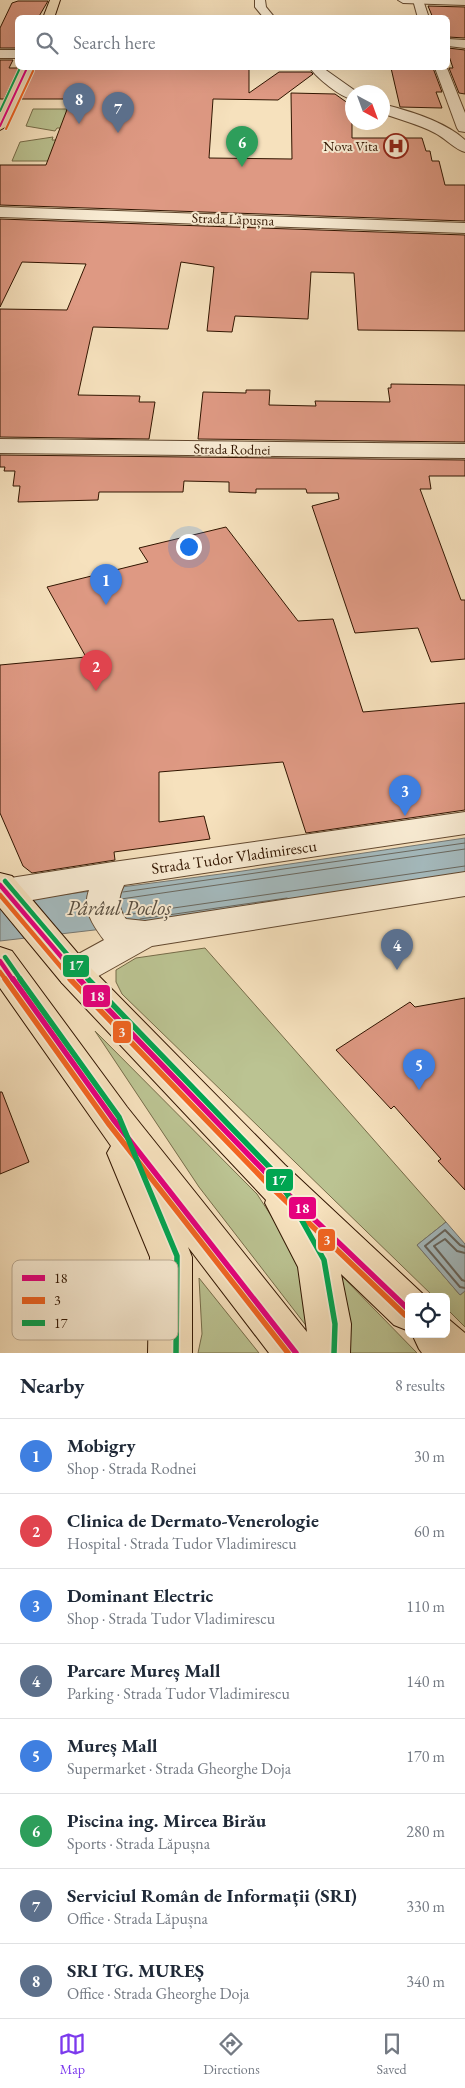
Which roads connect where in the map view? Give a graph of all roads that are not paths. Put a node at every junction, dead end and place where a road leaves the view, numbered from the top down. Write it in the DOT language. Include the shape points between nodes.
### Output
graph roads {
  1 [pos="55,0"];
  2 [pos="260,0"];
  3 [pos="404,0"];
  4 [pos="418,0"];
  5 [pos="465,2"];
  6 [pos="49,15"];
  7 [pos="268,15"];
  8 [pos="423,15"];
  9 [pos="450,43"];
  10 [pos="465,44"];
  11 [pos="0,54"];
  12 [pos="15,54"];
  13 [pos="25,70"];
  14 [pos="318,70"];
  15 [pos="443,70"];
  16 [pos="345,90"];
  17 [pos="461,108"];
  18 [pos="390,111"];
  19 [pos="0,126"];
  20 [pos="465,128"];
  21 [pos="446,133"];
  22 [pos="465,148"];
  23 [pos="0,212"];
  24 [pos="465,228"];
  25 [pos="0,446"];
  26 [pos="465,451"];
  27 [pos="465,823"];
  28 [pos="113,874"];
  29 [pos="465,884"];
  30 [pos="2,889"];
  31 [pos="145,934"];
  32 [pos="0,961"];
  33 [pos="74,972"];
  34 [pos="113,1119"];
  35 [pos="271,1178"];
  36 [pos="171,1260"];
  37 [pos="405,1306"];
  38 [pos="438,1338"];
  39 [pos="170,1340"];
  40 [pos="170,1353"];
  41 [pos="296,1353"];
  42 [pos="328,1353"];
  43 [pos="454,1353"];
  1 -- 6 [label="main road"];
  2 -- 7 [label="street"];
  3 -- 4 [label="street"];
  4 -- 5 [label="street"];
  4 -- 8 [label="street"];
  9 -- 10 [label="street"];
  11 -- 12 [label="street"];
  13 -- 19 [label="main road"];
  14 -- 16 [label="street"];
  15 -- 17 [label="street"];
  17 -- 20 [label="street"];
  18 -- 21 [label="street"];
  20 -- 21 [label="street"];
  21 -- 22 [label="street"];
  23 -- 24 [label="street, Strada Lăpușna"];
  25 -- 26 [label="street, Strada Rodnei"];
  27 -- 28 [label="street, Strada Tudor Vladimirescu"];
  28 -- 30 [label="street, Strada Tudor Vladimirescu"];
  28 -- 31 [label="street" via="102,895 103,914 117,932"];
  29 -- 31 [label="street"];
  30 -- 33 [label="main road"];
  31 -- 33 [label="street"];
  32 -- 34 [label="main road"];
  33 -- 35 [label="main road"];
  34 -- 36 [label="main road"];
  34 -- 41 [label="main road"];
  35 -- 37 [label="main road"];
  35 -- 42 [label="main road" via="318,1262 328,1324"];
  38 -- 43 [label="main road"];
  39 -- 40 [label="main road"];
}
